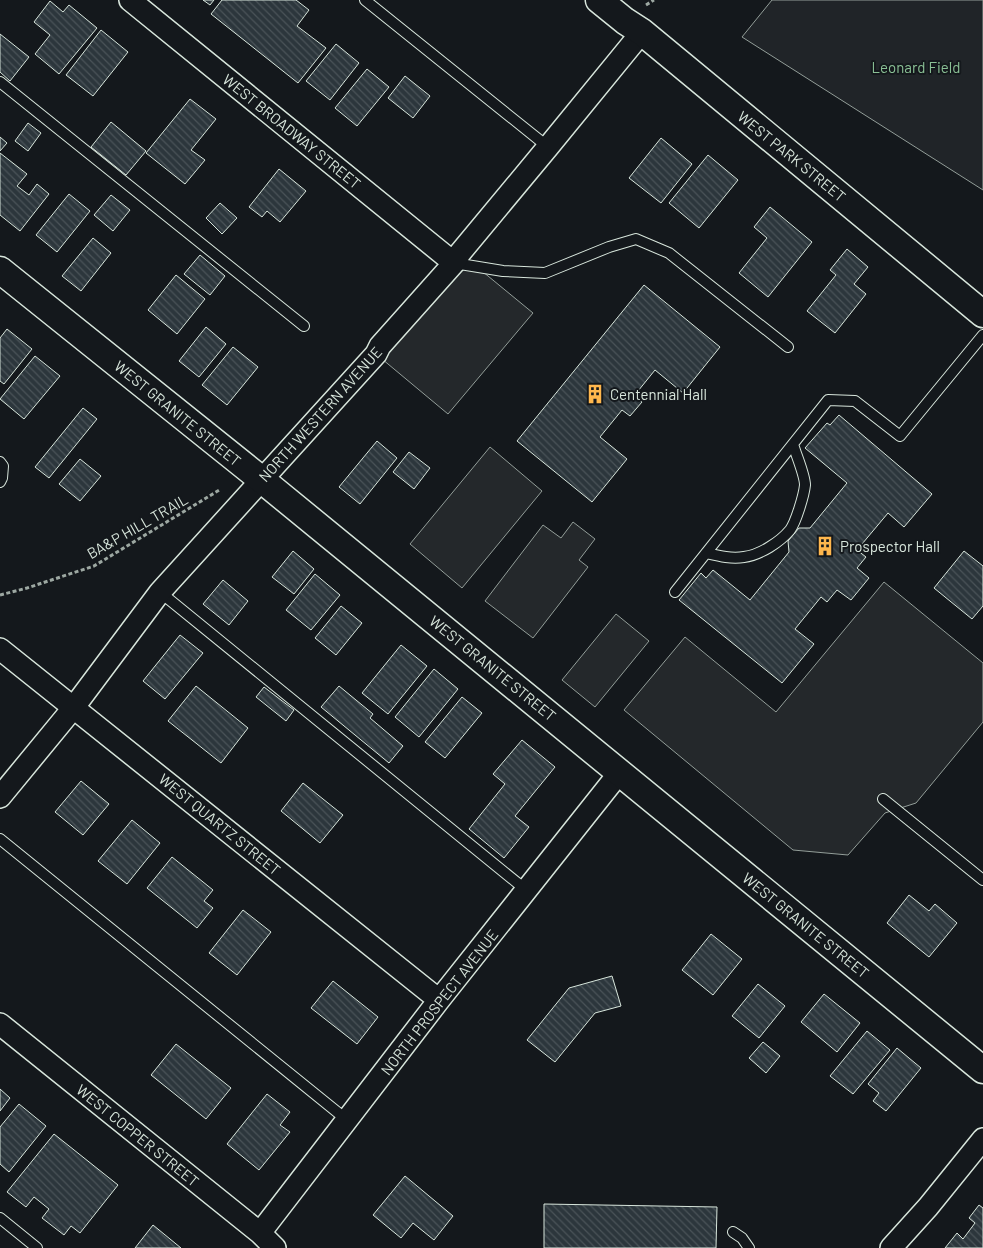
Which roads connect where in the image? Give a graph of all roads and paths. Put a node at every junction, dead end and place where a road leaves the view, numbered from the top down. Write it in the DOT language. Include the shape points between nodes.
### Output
graph roads {
  1 [pos="130,0"];
  2 [pos="365,0"];
  3 [pos="599,0"];
  4 [pos="642,32"];
  5 [pos="0,82"];
  6 [pos="548,147"];
  7 [pos="454,263"];
  8 [pos="0,270"];
  9 [pos="983,314"];
  10 [pos="304,326"];
  11 [pos="983,335"];
  12 [pos="788,346"];
  13 [pos="793,444"];
  14 [pos="0,462"];
  15 [pos="262,480"];
  16 [pos="0,482"];
  17 [pos="226,487"];
  18 [pos="706,553"];
  19 [pos="160,592"];
  20 [pos="675,592"];
  21 [pos="0,595"];
  22 [pos="0,649"];
  23 [pos="74,707"];
  24 [pos="620,772"];
  25 [pos="0,798"];
  26 [pos="884,799"];
  27 [pos="0,838"];
  28 [pos="983,880"];
  29 [pos="526,890"];
  30 [pos="439,1000"];
  31 [pos="0,1024"];
  32 [pos="983,1070"];
  33 [pos="347,1120"];
  34 [pos="983,1139"];
  35 [pos="0,1218"];
  36 [pos="733,1232"];
  37 [pos="260,1233"];
  38 [pos="37,1248"];
  39 [pos="275,1248"];
  40 [pos="749,1248"];
  41 [pos="891,1248"];
  1 -- 7 [label="street, WEST BROADWAY STREET"];
  2 -- 6 [label="lane"];
  3 -- 4 [label="street, WEST PARK STREET"];
  4 -- 6 [label="street, NORTH WESTERN AVENUE"];
  4 -- 9 [label="street, WEST PARK STREET"];
  5 -- 10 [label="lane"];
  6 -- 7 [label="street, NORTH WESTERN AVENUE"];
  7 -- 12 [label="lane" via="504,272 545,273 636,239 669,253"];
  7 -- 15 [label="street, NORTH WESTERN AVENUE"];
  8 -- 15 [label="street, WEST GRANITE STREET"];
  11 -- 13 [label="lane" via="900,436 855,401 828,400"];
  13 -- 18 [label="lane"];
  13 -- 18 [label="lane" via="805,485 791,529 763,551 745,557 728,558"];
  14 -- 16 [label="lane" via="3,466"];
  15 -- 19 [label="street, NORTH WESTERN AVENUE"];
  15 -- 24 [label="street, WEST GRANITE STREET"];
  17 -- 21 [label="path, BA&P HILL TRAIL" via="94,566"];
  18 -- 20 [label="lane"];
  19 -- 23 [label="street, NORTH WESTERN AVENUE"];
  19 -- 29 [label="lane"];
  22 -- 23 [label="street, WEST QUARTZ STREET"];
  23 -- 25 [label="street, NORTH WESTERN AVENUE"];
  23 -- 30 [label="street, WEST QUARTZ STREET"];
  24 -- 29 [label="street, NORTH PROSPECT AVENUE"];
  24 -- 32 [label="street, WEST GRANITE STREET"];
  26 -- 28 [label="lane"];
  27 -- 33 [label="lane"];
  29 -- 30 [label="street, NORTH PROSPECT AVENUE"];
  30 -- 33 [label="street, NORTH PROSPECT AVENUE"];
  31 -- 37 [label="street, WEST COPPER STREET"];
  33 -- 37 [label="street, NORTH PROSPECT AVENUE"];
  34 -- 41 [label="street"];
  35 -- 38 [label="lane"];
  36 -- 40 [label="lane"];
  37 -- 39 [label="street, WEST COPPER STREET"];
}
